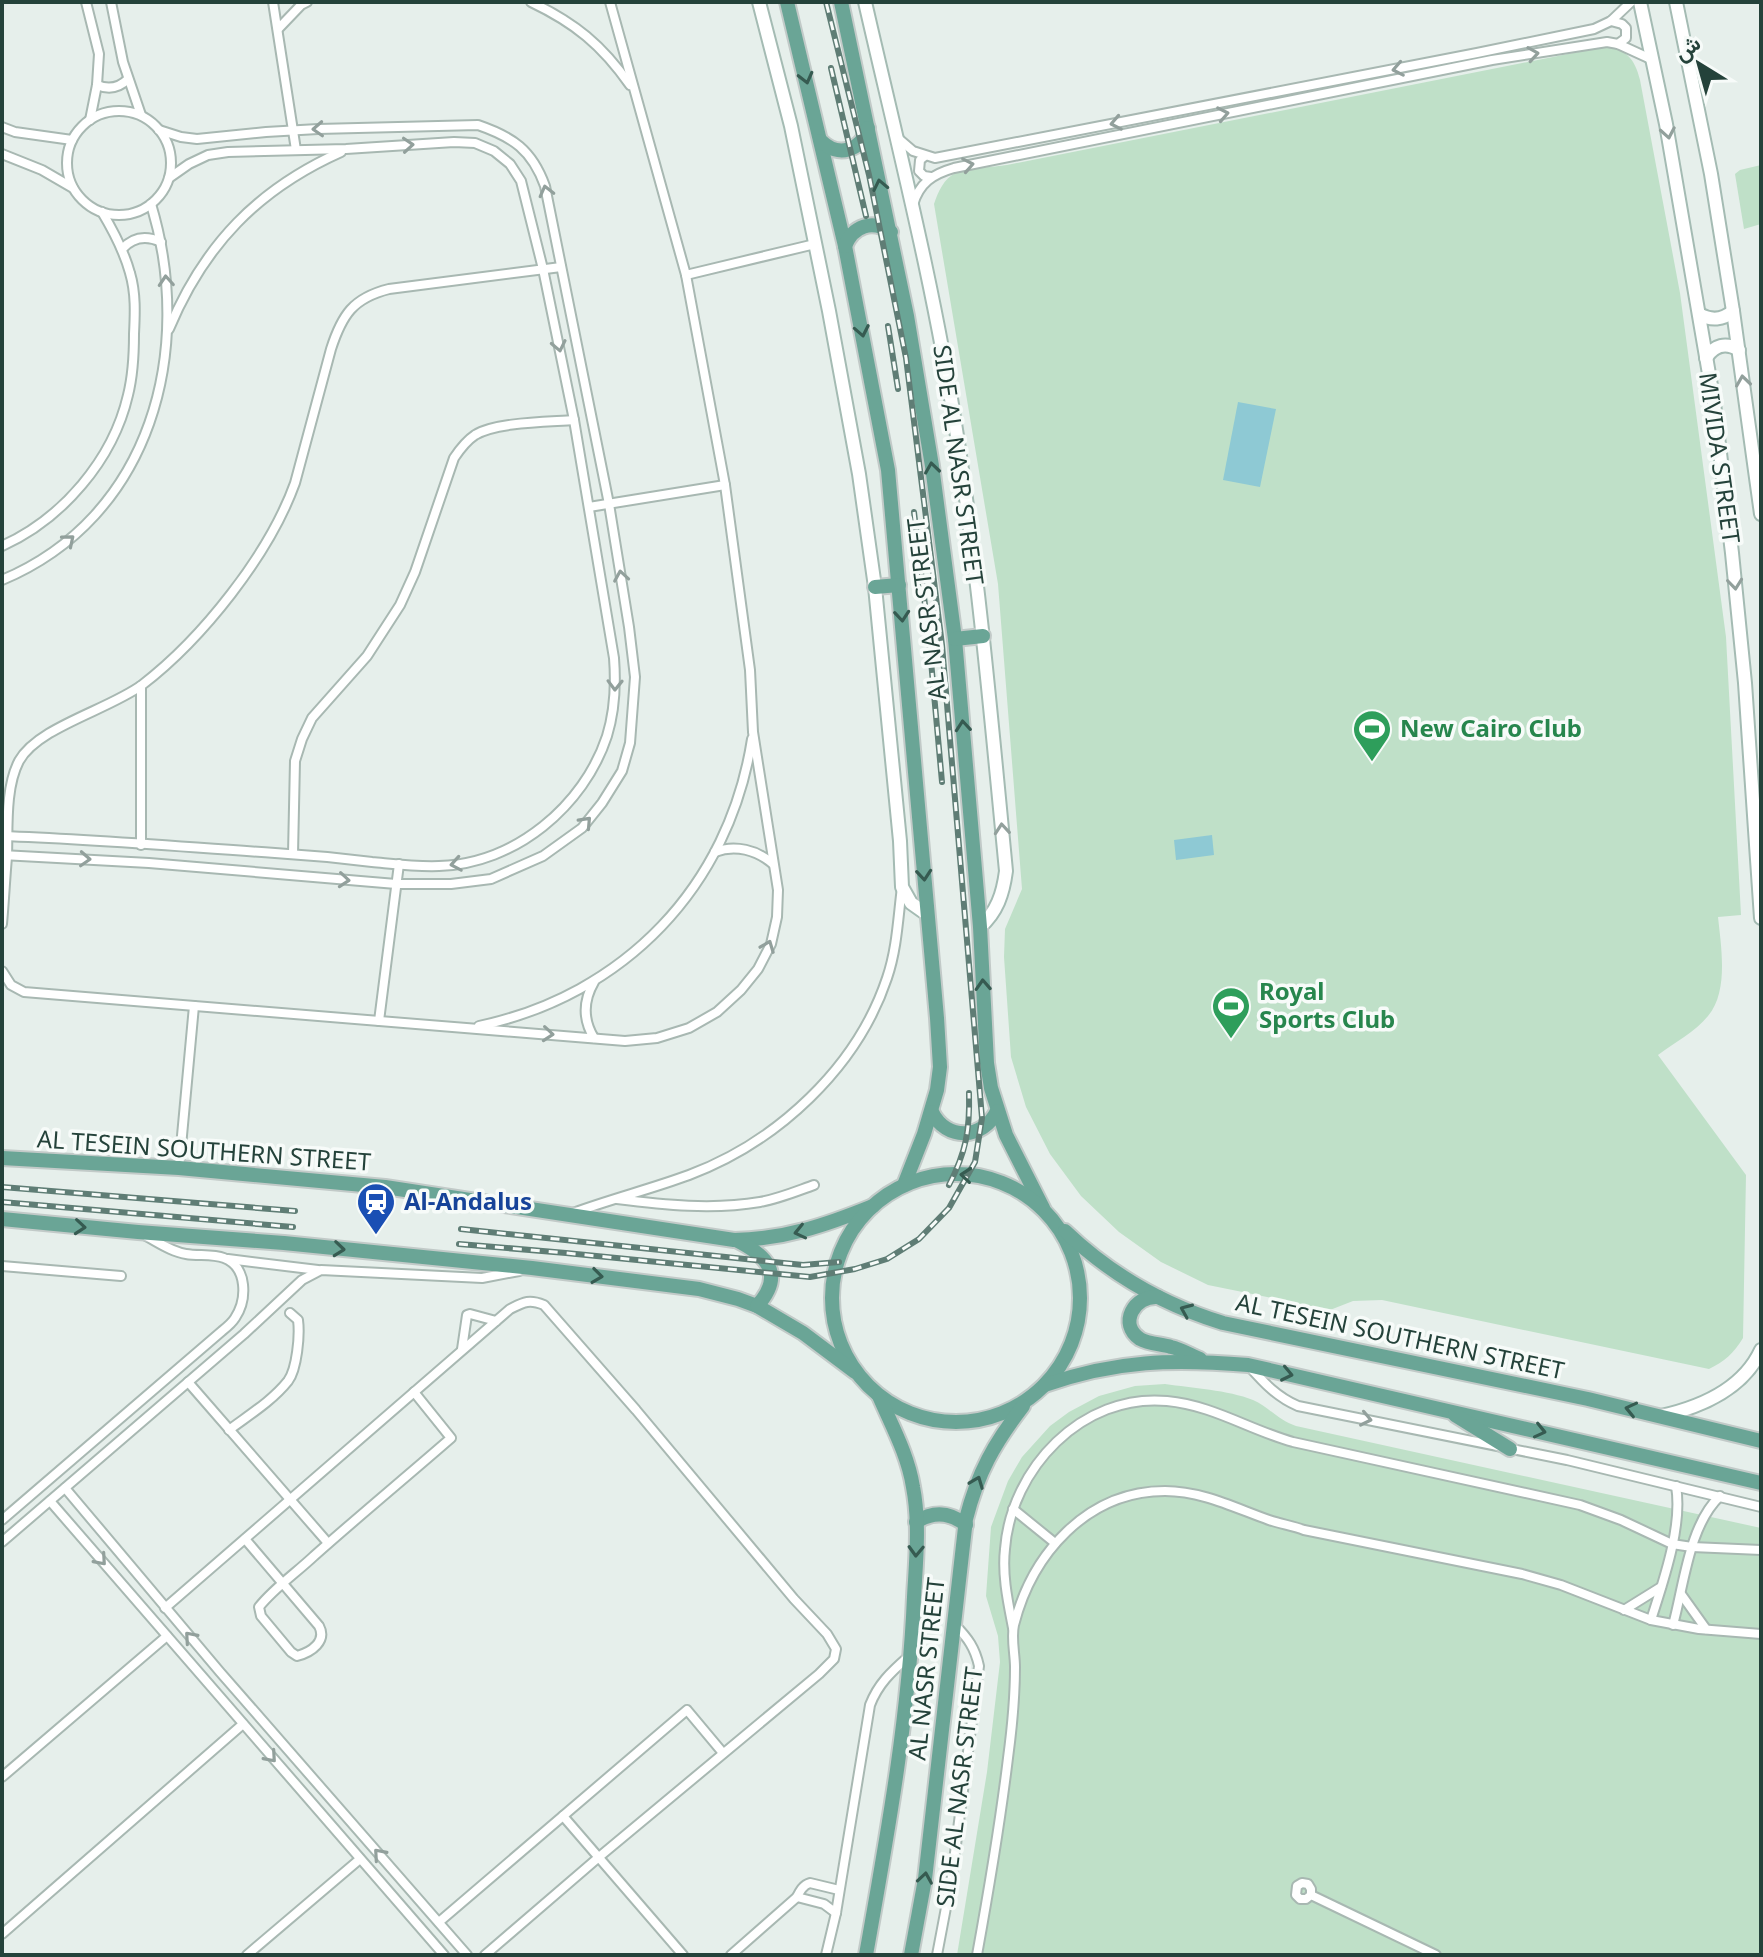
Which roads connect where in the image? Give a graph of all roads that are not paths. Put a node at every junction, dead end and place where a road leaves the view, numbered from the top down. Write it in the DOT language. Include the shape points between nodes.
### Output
graph roads {
  1 [pos="86,2"];
  2 [pos="111,2"];
  3 [pos="273,2"];
  4 [pos="307,2"];
  5 [pos="531,2"];
  6 [pos="610,2"];
  7 [pos="759,2"];
  8 [pos="787,2"];
  9 [pos="841,2"];
  10 [pos="865,2"];
  11 [pos="1631,2"];
  12 [pos="1640,2"];
  13 [pos="1676,2"];
  14 [pos="1611,21"];
  15 [pos="278,29"];
  16 [pos="1618,44"];
  17 [pos="1653,60"];
  18 [pos="128,79"];
  19 [pos="97,85"];
  20 [pos="635,91"];
  21 [pos="141,115"];
  22 [pos="90,120"];
  23 [pos="2,127"];
  24 [pos="868,128"];
  25 [pos="159,130"];
  26 [pos="293,130"];
  27 [pos="895,133"];
  28 [pos="72,140"];
  29 [pos="821,141"];
  30 [pos="346,149"];
  31 [pos="296,150"];
  32 [pos="2,154"];
  33 [pos="925,156"];
  34 [pos="931,177"];
  35 [pos="169,178"];
  36 [pos="73,188"];
  37 [pos="151,204"];
  38 [pos="912,210"];
  39 [pos="102,212"];
  40 [pos="891,232"];
  41 [pos="161,242"];
  42 [pos="815,244"];
  43 [pos="845,246"];
  44 [pos="122,249"];
  45 [pos="561,267"];
  46 [pos="543,269"];
  47 [pos="686,275"];
  48 [pos="1733,311"];
  49 [pos="1699,314"];
  50 [pos="167,334"];
  51 [pos="1739,350"];
  52 [pos="1706,358"];
  53 [pos="574,420"];
  54 [pos="725,485"];
  55 [pos="609,504"];
  56 [pos="589,507"];
  57 [pos="1761,514"];
  58 [pos="2,546"];
  59 [pos="2,580"];
  60 [pos="899,585"];
  61 [pos="875,587"];
  62 [pos="983,636"];
  63 [pos="955,639"];
  64 [pos="141,686"];
  65 [pos="753,732"];
  66 [pos="5,836"];
  67 [pos="141,844"];
  68 [pos="715,852"];
  69 [pos="293,854"];
  70 [pos="4,855"];
  71 [pos="131,862"];
  72 [pos="149,863"];
  73 [pos="399,864"];
  74 [pos="774,864"];
  75 [pos="396,884"];
  76 [pos="902,887"];
  77 [pos="928,915"];
  78 [pos="1761,918"];
  79 [pos="2,924"];
  80 [pos="980,927"];
  81 [pos="2,971"];
  82 [pos="594,982"];
  83 [pos="194,1006"];
  84 [pos="379,1021"];
  85 [pos="471,1028"];
  86 [pos="594,1038"];
  87 [pos="997,1111"];
  88 [pos="932,1112"];
  89 [pos="2,1158"];
  90 [pos="179,1168"];
  91 [pos="814,1185"];
  92 [pos="904,1185"];
  93 [pos="612,1198"];
  94 [pos="873,1206"];
  95 [pos="1043,1208"];
  96 [pos="567,1215"];
  97 [pos="2,1219"];
  98 [pos="1056,1222"];
  99 [pos="138,1232"];
  100 [pos="734,1240"];
  101 [pos="223,1258"];
  102 [pos="2,1266"];
  103 [pos="532,1268"];
  104 [pos="321,1270"];
  105 [pos="121,1276"];
  106 [pos="1159,1297"];
  107 [pos="757,1306"];
  108 [pos="290,1313"];
  109 [pos="496,1321"];
  110 [pos="222,1331"];
  111 [pos="232,1344"];
  112 [pos="462,1350"];
  113 [pos="1760,1359"];
  114 [pos="1204,1362"];
  115 [pos="1248,1365"];
  116 [pos="855,1372"];
  117 [pos="188,1382"];
  118 [pos="1045,1386"];
  119 [pos="414,1392"];
  120 [pos="878,1396"];
  121 [pos="1026,1401"];
  122 [pos="1445,1409"];
  123 [pos="1660,1416"];
  124 [pos="229,1430"];
  125 [pos="1761,1441"];
  126 [pos="1510,1449"];
  127 [pos="1761,1483"];
  128 [pos="1676,1486"];
  129 [pos="65,1488"];
  130 [pos="1720,1496"];
  131 [pos="290,1500"];
  132 [pos="50,1501"];
  133 [pos="1761,1507"];
  134 [pos="1013,1509"];
  135 [pos="2,1520"];
  136 [pos="93,1522"];
  137 [pos="916,1522"];
  138 [pos="966,1525"];
  139 [pos="78,1535"];
  140 [pos="245,1539"];
  141 [pos="2,1542"];
  142 [pos="328,1543"];
  143 [pos="1055,1543"];
  144 [pos="1672,1544"];
  145 [pos="1692,1547"];
  146 [pos="1761,1550"];
  147 [pos="283,1584"];
  148 [pos="1662,1587"];
  149 [pos="1681,1594"];
  150 [pos="165,1608"];
  151 [pos="1624,1610"];
  152 [pos="1651,1620"];
  153 [pos="955,1625"];
  154 [pos="1673,1625"];
  155 [pos="1013,1628"];
  156 [pos="1706,1629"];
  157 [pos="1761,1634"];
  158 [pos="167,1636"];
  159 [pos="912,1654"];
  160 [pos="220,1672"];
  161 [pos="208,1684"];
  162 [pos="243,1724"];
  163 [pos="723,1753"];
  164 [pos="2,1777"];
  165 [pos="563,1816"];
  166 [pos="599,1857"];
  167 [pos="360,1859"];
  168 [pos="402,1880"];
  169 [pos="839,1890"];
  170 [pos="388,1891"];
  171 [pos="1311,1895"];
  172 [pos="797,1897"];
  173 [pos="836,1913"];
  174 [pos="439,1922"];
  175 [pos="2,1934"];
  176 [pos="247,1955"];
  177 [pos="444,1955"];
  178 [pos="467,1955"];
  179 [pos="485,1955"];
  180 [pos="683,1955"];
  181 [pos="731,1955"];
  182 [pos="826,1955"];
  183 [pos="866,1955"];
  184 [pos="911,1955"];
  185 [pos="937,1955"];
  186 [pos="977,1955"];
  187 [pos="1436,1955"];
  1 -- 19 [label="street" via="99,54"];
  2 -- 18 [label="street"];
  3 -- 15 [label="street"];
  4 -- 15 [label="street"];
  5 -- 20 [label="street" via="585,35"];
  6 -- 20 [label="street"];
  7 -- 42 [label="street"];
  8 -- 29 [label="main road, AL NASR STREET, one-way"];
  9 -- 24 [label="main road, AL NASR STREET"];
  10 -- 27 [label="street, SIDE AL NASR STREET"];
  11 -- 14 [label="street"];
  12 -- 17 [label="street, MIVIDA STREET"];
  13 -- 48 [label="street, MIVIDA STREET"];
  14 -- 16 [label="street" via="1626,28 1626,38"];
  14 -- 33 [label="street, one-way" via="1477,53"];
  15 -- 26 [label="street"];
  16 -- 17 [label="street"];
  34 -- 16 [label="street, one-way" via="954,168 1492,60"];
  17 -- 49 [label="street, MIVIDA STREET, one-way"];
  18 -- 19 [label="street" via="114,88"];
  18 -- 21 [label="street"];
  19 -- 22 [label="street"];
  20 -- 47 [label="street"];
  21 -- 22 [label="street" via="115,111"];
  21 -- 25 [label="street"];
  22 -- 28 [label="street"];
  23 -- 28 [label="street"];
  24 -- 29 [label="main road" via="864,140 849,150"];
  40 -- 24 [label="main road, AL NASR STREET, one-way"];
  25 -- 26 [label="street" via="197,139"];
  25 -- 35 [label="street" via="171,153"];
  26 -- 31 [label="street"];
  45 -- 26 [label="street, one-way" via="541,173 519,144 501,133 454,124"];
  27 -- 33 [label="street"];
  27 -- 38 [label="street, SIDE AL NASR STREET"];
  28 -- 36 [label="street" via="68,173"];
  29 -- 43 [label="main road, AL NASR STREET"];
  30 -- 31 [label="street"];
  30 -- 46 [label="street, one-way" via="454,142 494,151 521,181"];
  30 -- 50 [label="street" via="288,180 237,222 196,274"];
  31 -- 35 [label="street" via="208,155"];
  32 -- 36 [label="street"];
  33 -- 34 [label="street" via="919,171"];
  34 -- 38 [label="street"];
  35 -- 37 [label="street"];
  36 -- 39 [label="street"];
  37 -- 39 [label="street" via="127,214"];
  37 -- 41 [label="street"];
  38 -- 62 [label="street, SIDE AL NASR STREET" via="957,435"];
  39 -- 44 [label="street"];
  40 -- 43 [label="main road" via="864,226"];
  63 -- 40 [label="main road, AL NASR STREET, one-way" via="932,466"];
  41 -- 44 [label="street" via="137,238"];
  50 -- 41 [label="street, one-way"];
  42 -- 47 [label="street"];
  42 -- 61 [label="street"];
  43 -- 60 [label="main road, AL NASR STREET, one-way" via="888,470"];
  44 -- 58 [label="street" via="135,311 133,365 118,427 64,505"];
  45 -- 46 [label="street"];
  45 -- 55 [label="street"];
  46 -- 53 [label="street, one-way"];
  46 -- 64 [label="street" via="389,289 354,306 338,327 295,483 271,535 206,623"];
  47 -- 54 [label="street"];
  48 -- 49 [label="street" via="1719,319"];
  48 -- 51 [label="street, MIVIDA STREET"];
  49 -- 52 [label="street, MIVIDA STREET"];
  59 -- 50 [label="street, one-way" via="58,549 103,507 121,482 149,428"];
  51 -- 52 [label="street" via="1718,346"];
  57 -- 51 [label="street, MIVIDA STREET, one-way"];
  52 -- 78 [label="street, MIVIDA STREET, one-way" via="1745,683"];
  53 -- 56 [label="street"];
  53 -- 69 [label="street" via="493,428 477,434 454,458 400,605 367,656 312,718 302,739 295,761"];
  54 -- 55 [label="street"];
  54 -- 65 [label="street" via="750,670"];
  55 -- 56 [label="street"];
  75 -- 55 [label="street, one-way" via="491,879 543,856 582,828 622,771 630,743 635,677"];
  56 -- 73 [label="street, one-way" via="616,678 611,719 595,765 567,805 515,844 456,864"];
  60 -- 61 [label="main road"];
  60 -- 77 [label="main road, AL NASR STREET, one-way"];
  61 -- 76 [label="street"];
  62 -- 63 [label="main road"];
  80 -- 62 [label="street, SIDE AL NASR STREET, one-way" via="999,904 1006,871"];
  80 -- 63 [label="main road, AL NASR STREET, one-way"];
  64 -- 66 [label="street" via="28,749 11,783"];
  64 -- 67 [label="street"];
  65 -- 68 [label="street" via="743,782"];
  65 -- 74 [label="street"];
  66 -- 67 [label="street"];
  66 -- 70 [label="street"];
  67 -- 69 [label="street"];
  67 -- 71 [label="street" via="127,851"];
  67 -- 72 [label="street" via="153,847 156,854"];
  68 -- 74 [label="street" via="746,849"];
  68 -- 82 [label="street" via="668,920"];
  69 -- 73 [label="street"];
  70 -- 71 [label="street, one-way"];
  70 -- 79 [label="street"];
  71 -- 72 [label="street"];
  72 -- 75 [label="street, one-way"];
  73 -- 75 [label="street"];
  86 -- 74 [label="street, one-way" via="657,1038 689,1028 741,990 771,944 777,917"];
  75 -- 84 [label="street"];
  76 -- 77 [label="street" via="911,903"];
  76 -- 93 [label="street" via="895,946 875,1009 813,1094 756,1141 725,1158"];
  77 -- 88 [label="main road, AL NASR STREET" via="940,1067"];
  87 -- 80 [label="main road, AL NASR STREET, one-way" via="987,1063"];
  81 -- 83 [label="street" via="24,992"];
  82 -- 85 [label="street" via="535,1011"];
  82 -- 86 [label="street" via="585,1014"];
  83 -- 84 [label="street"];
  83 -- 90 [label="street"];
  84 -- 85 [label="street"];
  85 -- 86 [label="street, one-way"];
  87 -- 88 [label="main road" via="984,1128 964,1134 945,1128"];
  87 -- 95 [label="main road, AL NASR STREET"];
  88 -- 92 [label="main road, AL NASR STREET"];
  89 -- 90 [label="main road, AL TESEIN SOUTHERN STREET"];
  90 -- 96 [label="main road, AL TESEIN SOUTHERN STREET" via="385,1187"];
  91 -- 93 [label="street" via="761,1202 712,1206"];
  92 -- 94 [label="main road"];
  95 -- 92 [label="main road, one-way" via="994,1179 966,1174"];
  93 -- 96 [label="street"];
  94 -- 100 [label="main road, AL TESEIN SOUTHERN STREET, one-way" via="804,1231"];
  94 -- 116 [label="main road" via="845,1241 833,1282 834,1321"];
  95 -- 98 [label="main road"];
  96 -- 100 [label="main road, AL TESEIN SOUTHERN STREET"];
  97 -- 99 [label="main road, one-way"];
  98 -- 106 [label="main road, AL TESEIN SOUTHERN STREET" via="1114,1271"];
  98 -- 118 [label="main road" via="1076,1261 1080,1316 1061,1365"];
  99 -- 101 [label="street" via="182,1253"];
  99 -- 103 [label="main road, one-way"];
  100 -- 107 [label="main road" via="758,1253 770,1269 770,1288"];
  101 -- 104 [label="street"];
  101 -- 110 [label="street" via="239,1271 243,1287 239,1310"];
  102 -- 105 [label="street"];
  103 -- 104 [label="street" via="482,1278"];
  103 -- 107 [label="main road, one-way" via="699,1289"];
  104 -- 111 [label="street" via="302,1280"];
  106 -- 114 [label="main road" via="1142,1299 1134,1307 1134,1332 1146,1342"];
  123 -- 106 [label="main road, AL TESEIN SOUTHERN STREET, one-way" via="1223,1323"];
  107 -- 116 [label="main road"];
  108 -- 124 [label="street" via="299,1329 290,1379"];
  109 -- 112 [label="street"];
  109 -- 112 [label="street" via="467,1315"];
  109 -- 163 [label="street" via="523,1302 544,1305 832,1641 836,1649 828,1666"];
  110 -- 111 [label="street"];
  110 -- 135 [label="street"];
  111 -- 117 [label="street"];
  112 -- 119 [label="street"];
  113 -- 123 [label="street" via="1718,1395"];
  114 -- 115 [label="main road"];
  114 -- 118 [label="main road" via="1115,1366"];
  115 -- 122 [label="main road, one-way"];
  115 -- 126 [label="street, one-way" via="1269,1389 1298,1406"];
  116 -- 120 [label="main road"];
  117 -- 124 [label="street"];
  117 -- 129 [label="street"];
  118 -- 121 [label="main road"];
  119 -- 131 [label="street"];
  119 -- 142 [label="street" via="451,1438"];
  120 -- 121 [label="main road" via="899,1409 947,1422 976,1421"];
  120 -- 137 [label="main road, AL NASR STREET" via="907,1463"];
  138 -- 121 [label="main road, AL NASR STREET, one-way" via="983,1467"];
  122 -- 126 [label="main road"];
  122 -- 127 [label="main road, one-way"];
  123 -- 125 [label="main road, AL TESEIN SOUTHERN STREET"];
  124 -- 131 [label="street"];
  126 -- 128 [label="street"];
  128 -- 130 [label="street"];
  128 -- 144 [label="street"];
  129 -- 132 [label="street"];
  129 -- 136 [label="street"];
  130 -- 133 [label="street"];
  130 -- 145 [label="street" via="1703,1516"];
  131 -- 140 [label="street"];
  131 -- 142 [label="street"];
  132 -- 139 [label="street"];
  132 -- 141 [label="street"];
  134 -- 143 [label="street"];
  134 -- 144 [label="street" via="1035,1464 1077,1425 1115,1407 1163,1401 1202,1407 1317,1449 1580,1505"];
  134 -- 155 [label="street" via="1004,1562"];
  136 -- 139 [label="street"];
  136 -- 150 [label="street"];
  137 -- 138 [label="main road" via="941,1514"];
  137 -- 159 [label="main road, AL NASR STREET, one-way"];
  138 -- 153 [label="main road, AL NASR STREET"];
  139 -- 158 [label="street, one-way"];
  140 -- 147 [label="street"];
  140 -- 150 [label="street"];
  142 -- 147 [label="street"];
  143 -- 151 [label="street" via="1119,1498 1189,1492 1304,1530 1522,1574"];
  143 -- 155 [label="street" via="1035,1570"];
  144 -- 145 [label="street"];
  144 -- 148 [label="street"];
  145 -- 146 [label="street"];
  145 -- 149 [label="street"];
  147 -- 147 [label="street" via="258,1610 291,1652 301,1656 319,1643 322,1633"];
  148 -- 151 [label="street"];
  148 -- 152 [label="street"];
  149 -- 154 [label="street"];
  149 -- 156 [label="street"];
  160 -- 150 [label="street, one-way"];
  151 -- 152 [label="street"];
  152 -- 154 [label="street"];
  184 -- 153 [label="main road, AL NASR STREET, one-way"];
  153 -- 185 [label="street, SIDE AL NASR STREET" via="967,1636 979,1666"];
  154 -- 156 [label="street"];
  155 -- 186 [label="street" via="1014,1710"];
  156 -- 157 [label="street"];
  158 -- 161 [label="street"];
  158 -- 164 [label="street"];
  159 -- 169 [label="street" via="885,1678 870,1705"];
  159 -- 183 [label="main road, AL NASR STREET"];
  160 -- 161 [label="street"];
  168 -- 160 [label="street, one-way"];
  161 -- 162 [label="street"];
  162 -- 167 [label="street, one-way"];
  162 -- 175 [label="street"];
  163 -- 165 [label="street" via="687,1710"];
  163 -- 166 [label="street"];
  165 -- 166 [label="street"];
  165 -- 174 [label="street"];
  166 -- 179 [label="street"];
  166 -- 180 [label="street"];
  167 -- 170 [label="street"];
  167 -- 176 [label="street"];
  168 -- 170 [label="street"];
  168 -- 174 [label="street"];
  169 -- 172 [label="street" via="810,1883"];
  169 -- 173 [label="street"];
  170 -- 177 [label="street"];
  171 -- 187 [label="street"];
  172 -- 173 [label="street"];
  172 -- 181 [label="street"];
  173 -- 182 [label="street"];
  174 -- 178 [label="street"];
}
